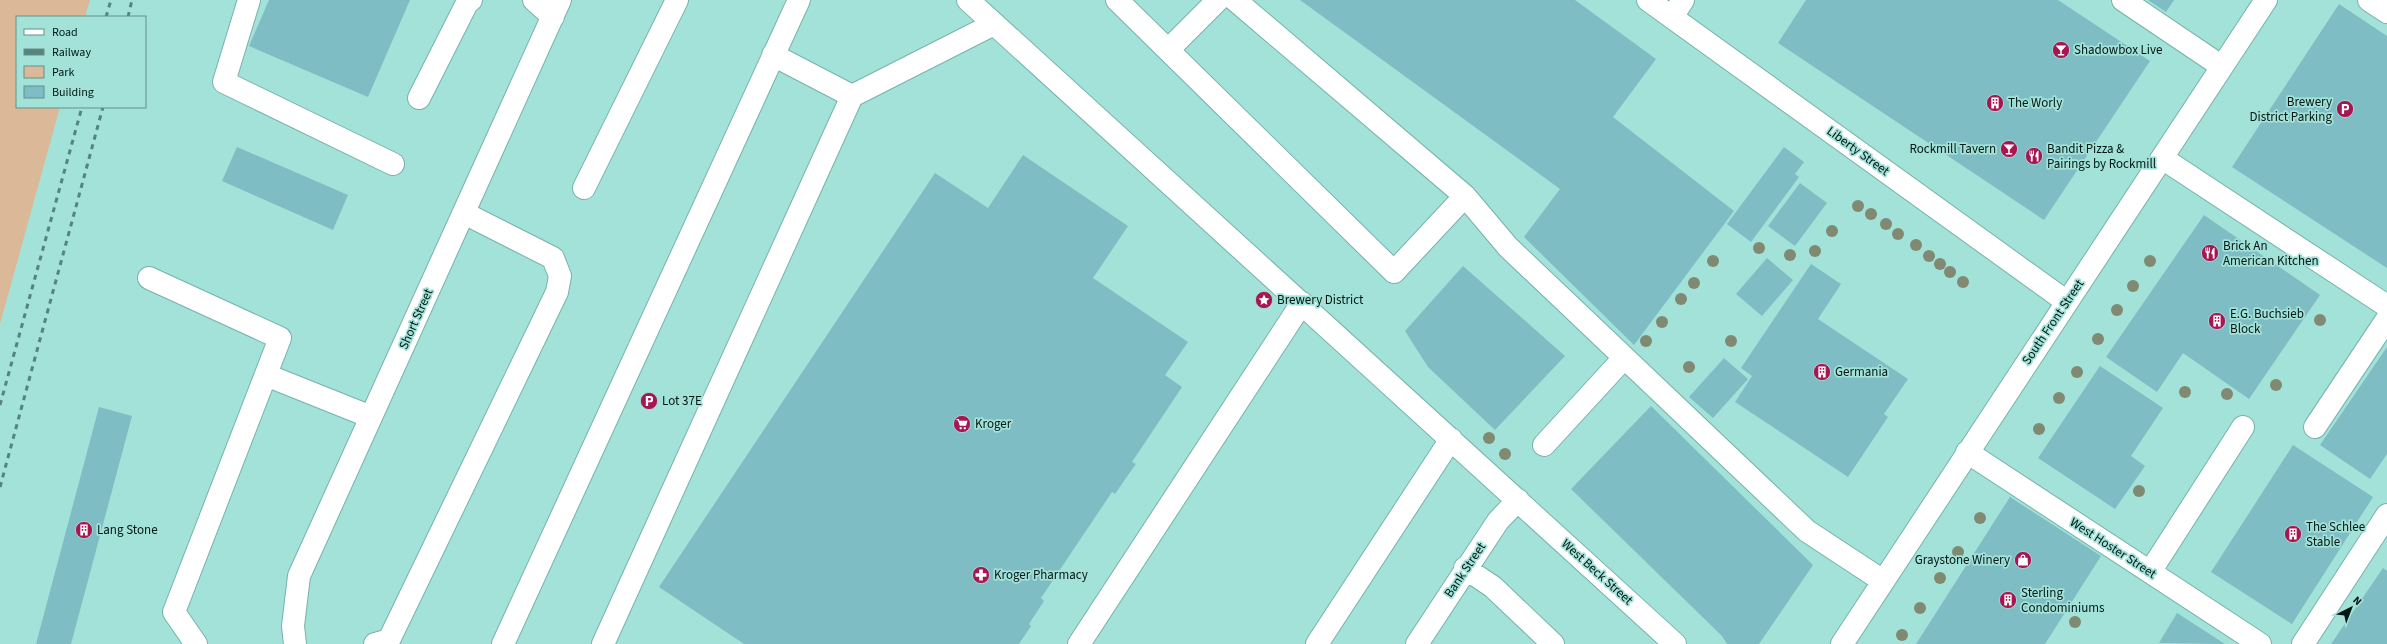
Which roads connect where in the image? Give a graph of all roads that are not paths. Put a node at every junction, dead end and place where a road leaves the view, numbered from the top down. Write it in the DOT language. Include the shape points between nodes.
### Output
graph roads {
  1 [pos="249,0"];
  2 [pos="471,0"];
  3 [pos="534,0"];
  4 [pos="677,0"];
  5 [pos="799,0"];
  6 [pos="968,0"];
  7 [pos="1117,0"];
  8 [pos="1218,0"];
  9 [pos="1235,0"];
  10 [pos="1648,0"];
  11 [pos="2123,0"];
  12 [pos="2266,0"];
  13 [pos="2369,0"];
  14 [pos="557,8"];
  15 [pos="1677,8"];
  16 [pos="2387,12"];
  17 [pos="994,24"];
  18 [pos="1168,50"];
  19 [pos="774,55"];
  20 [pos="2221,66"];
  21 [pos="852,96"];
  22 [pos="419,98"];
  23 [pos="2162,158"];
  24 [pos="393,164"];
  25 [pos="584,188"];
  26 [pos="1465,196"];
  27 [pos="464,213"];
  28 [pos="149,278"];
  29 [pos="2067,302"];
  30 [pos="1302,303"];
  31 [pos="2387,306"];
  32 [pos="2387,319"];
  33 [pos="1624,358"];
  34 [pos="266,375"];
  35 [pos="372,417"];
  36 [pos="2243,427"];
  37 [pos="2314,427"];
  38 [pos="1451,439"];
  39 [pos="1544,445"];
  40 [pos="1967,452"];
  41 [pos="1518,500"];
  42 [pos="2386,518"];
  43 [pos="1465,568"];
  44 [pos="2150,572"];
  45 [pos="1883,581"];
  46 [pos="196,644"];
  47 [pos="295,644"];
  48 [pos="375,644"];
  49 [pos="503,644"];
  50 [pos="603,644"];
  51 [pos="1079,644"];
  52 [pos="1317,644"];
  53 [pos="1417,644"];
  54 [pos="1553,644"];
  55 [pos="1675,644"];
  56 [pos="1842,644"];
  57 [pos="2260,644"];
  58 [pos="2303,644"];
  1 -- 24 [label="street" via="224,82"];
  2 -- 22 [label="street" via="467,3"];
  3 -- 14 [label="street"];
  4 -- 25 [label="street"];
  5 -- 19 [label="street"];
  6 -- 17 [label="street, West Beck Street"];
  7 -- 18 [label="street"];
  8 -- 18 [label="street"];
  9 -- 26 [label="street"];
  10 -- 15 [label="street, Liberty Street"];
  11 -- 20 [label="street"];
  12 -- 20 [label="street, South Front Street"];
  13 -- 16 [label="street"];
  14 -- 27 [label="street, Short Street"];
  15 -- 29 [label="street, Liberty Street"];
  17 -- 21 [label="street"];
  17 -- 30 [label="street, West Beck Street"];
  18 -- 26 [label="street" via="1394,272"];
  19 -- 21 [label="street"];
  19 -- 49 [label="street"];
  20 -- 23 [label="street, South Front Street"];
  21 -- 50 [label="street"];
  23 -- 29 [label="street, South Front Street"];
  23 -- 31 [label="street"];
  26 -- 33 [label="street" via="1508,247"];
  27 -- 35 [label="street, Short Street"];
  27 -- 48 [label="street" via="553,258 560,276 557,292 389,640"];
  28 -- 34 [label="street" via="280,338"];
  29 -- 40 [label="street, South Front Street"];
  30 -- 38 [label="street, West Beck Street"];
  30 -- 51 [label="street"];
  32 -- 37 [label="street"];
  33 -- 39 [label="street"];
  33 -- 45 [label="street" via="1807,532"];
  34 -- 35 [label="street"];
  34 -- 46 [label="street" via="174,612"];
  35 -- 47 [label="street, Short Street" via="299,576 293,626"];
  36 -- 44 [label="street"];
  38 -- 41 [label="street, West Beck Street"];
  38 -- 52 [label="street"];
  40 -- 44 [label="street, West Hoster Street"];
  40 -- 45 [label="street, South Front Street"];
  41 -- 43 [label="street, Bank Street" via="1498,521"];
  41 -- 55 [label="street, West Beck Street"];
  42 -- 58 [label="street"];
  43 -- 53 [label="street, Bank Street"];
  43 -- 54 [label="street" via="1493,587"];
  44 -- 57 [label="street, West Hoster Street"];
  45 -- 56 [label="street, South Front Street"];
}
